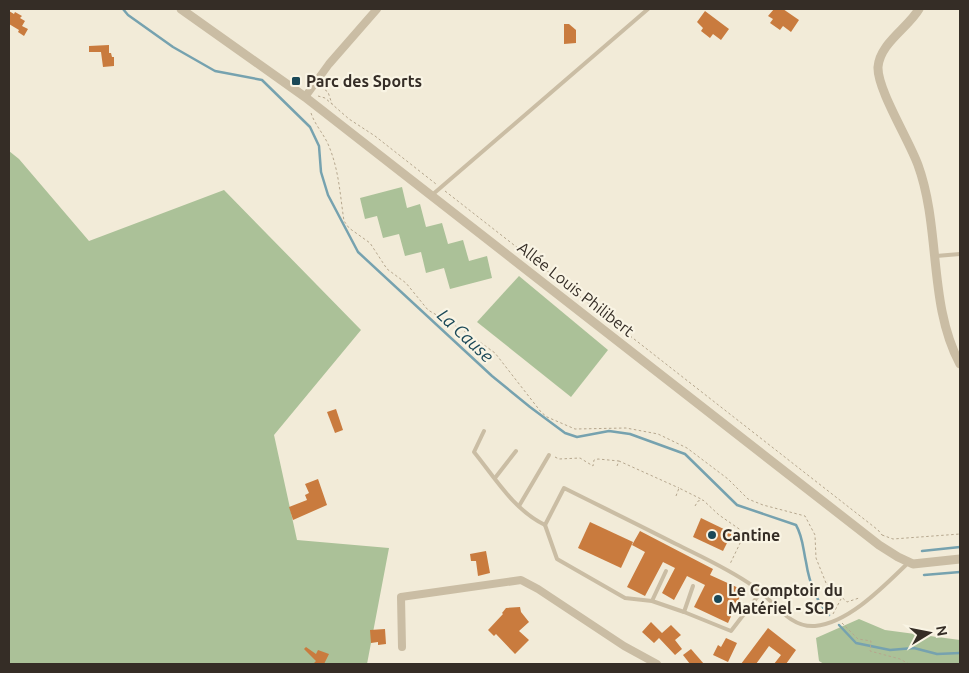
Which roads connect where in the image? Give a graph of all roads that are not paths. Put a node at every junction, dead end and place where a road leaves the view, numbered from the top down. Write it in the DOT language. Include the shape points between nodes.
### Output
graph roads {
  1 [pos="181,9"];
  2 [pos="377,9"];
  3 [pos="648,9"];
  4 [pos="920,9"];
  5 [pos="307,95"];
  6 [pos="431,196"];
  7 [pos="960,254"];
  8 [pos="936,256"];
  9 [pos="960,364"];
  10 [pos="484,432"];
  11 [pos="516,450"];
  12 [pos="549,455"];
  13 [pos="495,478"];
  14 [pos="519,506"];
  15 [pos="545,525"];
  16 [pos="960,560"];
  17 [pos="908,563"];
  18 [pos="666,571"];
  19 [pos="693,586"];
  20 [pos="761,592"];
  21 [pos="652,601"];
  22 [pos="684,612"];
  23 [pos="402,647"];
  24 [pos="657,664"];
  1 -- 5 [label="street, Allée Louis Philibert"];
  2 -- 5 [label="street" via="329,64"];
  3 -- 6 [label="lane"];
  4 -- 8 [label="street" via="885,48 879,73 922,176"];
  5 -- 6 [label="street, Allée Louis Philibert"];
  6 -- 17 [label="street, Allée Louis Philibert" via="879,545"];
  7 -- 8 [label="lane"];
  8 -- 9 [label="street" via="944,321"];
  10 -- 13 [label="lane" via="474,452"];
  11 -- 13 [label="lane"];
  12 -- 14 [label="lane"];
  13 -- 14 [label="lane"];
  14 -- 15 [label="lane"];
  15 -- 20 [label="lane" via="564,488 725,569"];
  15 -- 21 [label="lane" via="557,558 625,598"];
  16 -- 17 [label="street"];
  17 -- 20 [label="lane" via="863,603 831,622 816,626 793,621"];
  18 -- 21 [label="lane"];
  19 -- 22 [label="lane"];
  20 -- 22 [label="lane" via="731,631"];
  21 -- 22 [label="lane"];
  23 -- 24 [label="street" via="400,597 521,580"];
}
